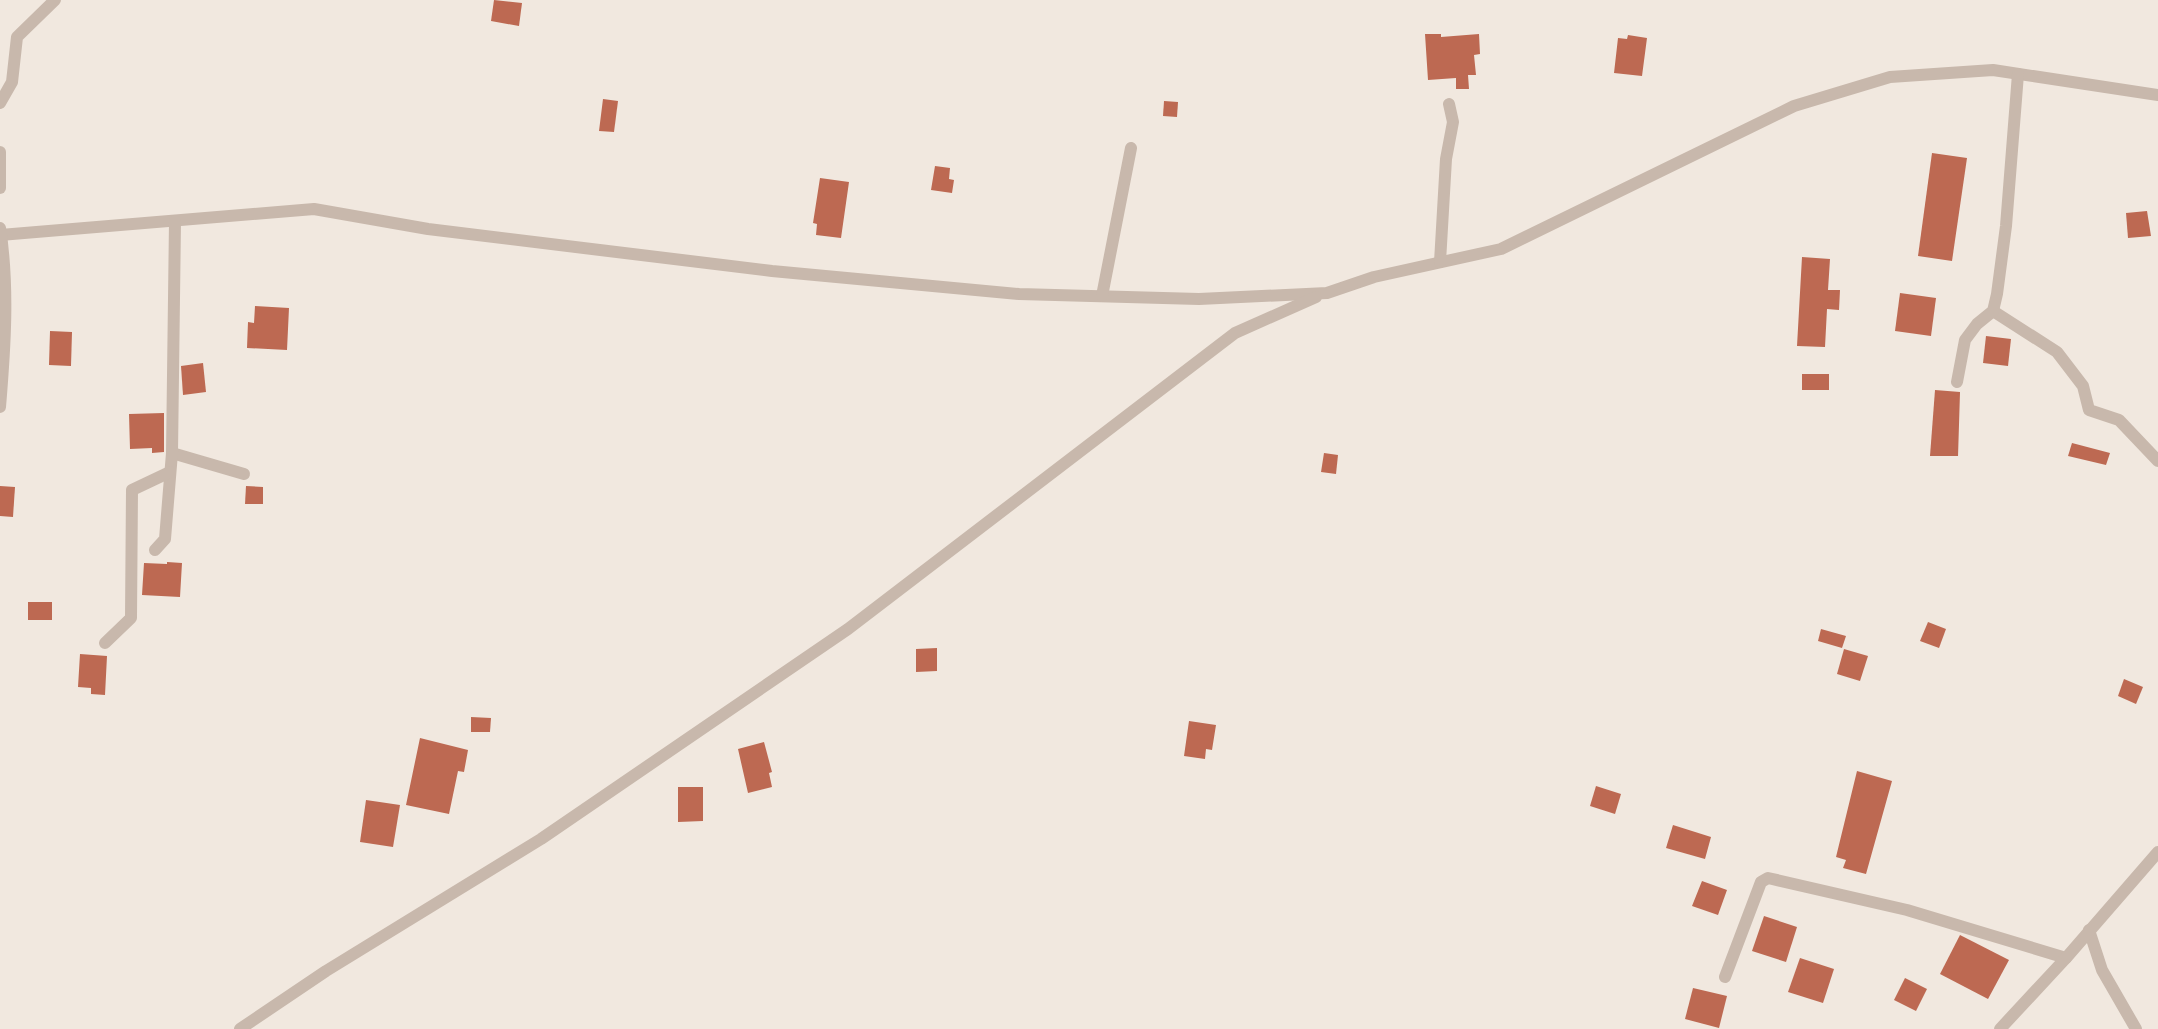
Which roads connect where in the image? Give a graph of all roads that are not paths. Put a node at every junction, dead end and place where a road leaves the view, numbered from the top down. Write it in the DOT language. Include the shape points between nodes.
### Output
graph roads {
  1 [pos="55,0"];
  2 [pos="2018,74"];
  3 [pos="2158,94"];
  4 [pos="0,104"];
  5 [pos="1449,104"];
  6 [pos="1130,148"];
  7 [pos="0,152"];
  8 [pos="0,188"];
  9 [pos="175,221"];
  10 [pos="0,232"];
  11 [pos="1440,262"];
  12 [pos="1327,293"];
  13 [pos="1102,296"];
  14 [pos="1993,311"];
  15 [pos="1957,382"];
  16 [pos="0,407"];
  17 [pos="172,453"];
  18 [pos="2158,461"];
  19 [pos="170,472"];
  20 [pos="244,474"];
  21 [pos="155,550"];
  22 [pos="105,642"];
  23 [pos="2158,852"];
  24 [pos="2089,930"];
  25 [pos="2066,958"];
  26 [pos="1725,977"];
  27 [pos="240,1029"];
  28 [pos="2000,1029"];
  29 [pos="2136,1029"];
  1 -- 4 [label="street" via="17,37 12,82"];
  2 -- 3 [label="street"];
  2 -- 11 [label="street" via="1993,70 1890,77 1794,106 1501,249"];
  2 -- 14 [label="street" via="2006,226"];
  5 -- 11 [label="street" via="1453,122 1446,159"];
  6 -- 13 [label="street"];
  7 -- 8 [label="street"];
  9 -- 10 [label="street"];
  9 -- 13 [label="street" via="314,209 428,229 772,271 1019,294"];
  9 -- 17 [label="street"];
  10 -- 16 [label="street" via="6,286"];
  11 -- 12 [label="street" via="1374,277"];
  12 -- 13 [label="street" via="1199,299"];
  12 -- 27 [label="street" via="1235,333 848,629 541,840 326,971"];
  14 -- 15 [label="street" via="1965,340"];
  14 -- 18 [label="street" via="2057,352 2084,386 2089,410 2120,420"];
  17 -- 19 [label="street"];
  17 -- 20 [label="street"];
  19 -- 21 [label="street" via="165,539"];
  19 -- 22 [label="street" via="132,490 131,618"];
  23 -- 24 [label="street"];
  24 -- 25 [label="street"];
  24 -- 29 [label="street" via="2102,970"];
  25 -- 26 [label="street" via="1907,910 1768,878 1761,882"];
  25 -- 28 [label="street"];
}
